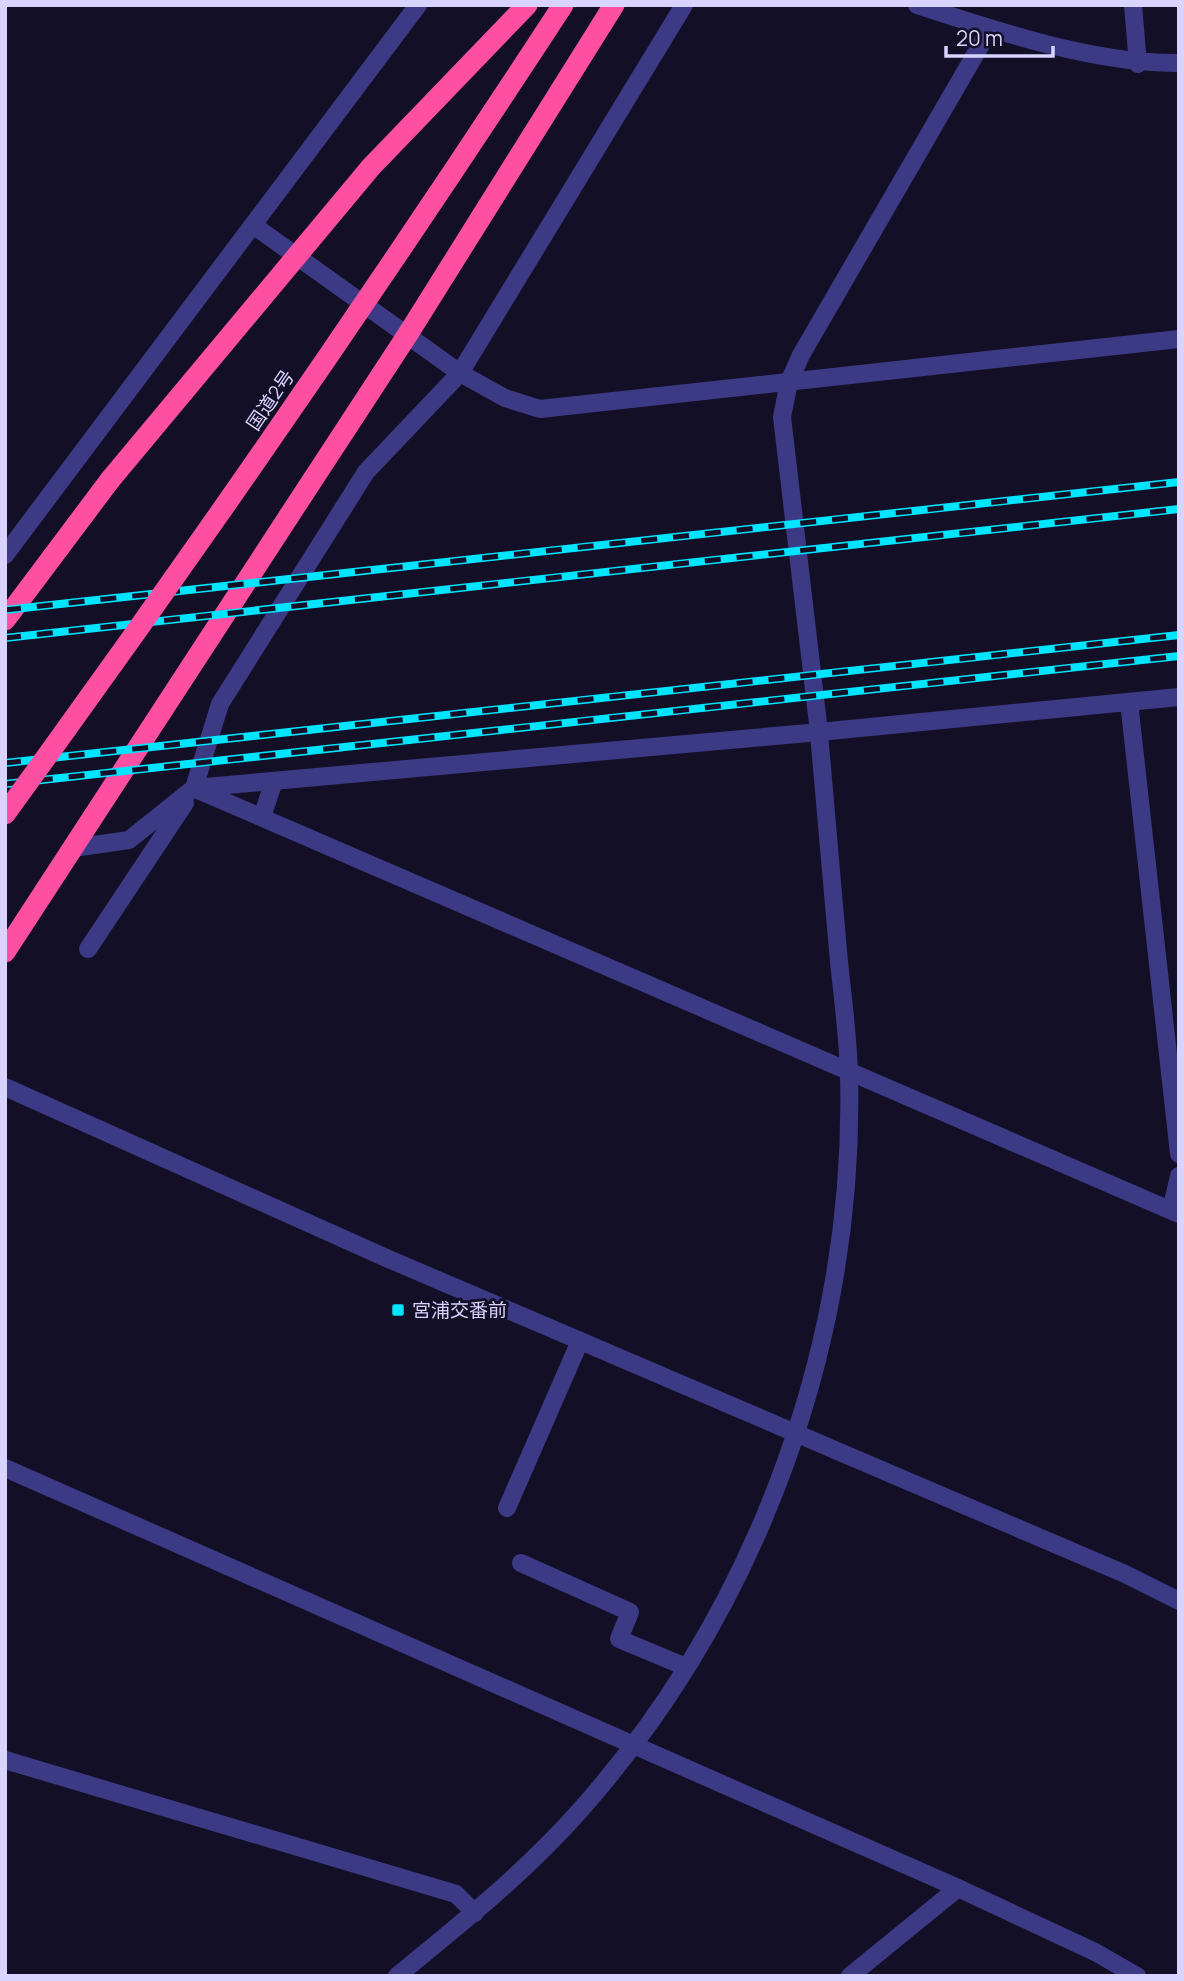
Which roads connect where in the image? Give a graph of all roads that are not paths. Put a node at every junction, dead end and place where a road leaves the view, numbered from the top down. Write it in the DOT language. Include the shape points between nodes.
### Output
graph roads {
  1 [pos="418,5"];
  2 [pos="527,5"];
  3 [pos="564,5"];
  4 [pos="614,5"];
  5 [pos="684,5"];
  6 [pos="917,5"];
  7 [pos="1133,5"];
  8 [pos="990,29"];
  9 [pos="1179,63"];
  10 [pos="1138,64"];
  11 [pos="253,225"];
  12 [pos="1179,339"];
  13 [pos="460,373"];
  14 [pos="789,382"];
  15 [pos="5,555"];
  16 [pos="5,620"];
  17 [pos="1179,696"];
  18 [pos="1129,702"];
  19 [pos="819,732"];
  20 [pos="274,781"];
  21 [pos="194,788"];
  22 [pos="5,814"];
  23 [pos="262,817"];
  24 [pos="73,848"];
  25 [pos="88,949"];
  26 [pos="5,952"];
  27 [pos="849,1074"];
  28 [pos="5,1087"];
  29 [pos="1179,1154"];
  30 [pos="1179,1176"];
  31 [pos="1175,1212"];
  32 [pos="580,1341"];
  33 [pos="796,1433"];
  34 [pos="9,1475"];
  35 [pos="507,1508"];
  36 [pos="521,1563"];
  37 [pos="1179,1601"];
  38 [pos="686,1667"];
  39 [pos="632,1747"];
  40 [pos="5,1760"];
  41 [pos="957,1888"];
  42 [pos="475,1913"];
  43 [pos="397,1976"];
  44 [pos="850,1976"];
  45 [pos="1137,1976"];
  1 -- 11 [label="street"];
  2 -- 16 [label="highway, bridge" via="371,167 110,481"];
  3 -- 22 [label="highway, 国道2号, bridge" via="139,631"];
  4 -- 24 [label="highway, bridge" via="408,334"];
  5 -- 13 [label="street"];
  6 -- 8 [label="street"];
  7 -- 10 [label="street"];
  8 -- 10 [label="street"];
  8 -- 14 [label="street"];
  9 -- 10 [label="street"];
  11 -- 13 [label="street"];
  11 -- 15 [label="street"];
  12 -- 14 [label="street"];
  13 -- 14 [label="street" via="505,398 540,409"];
  13 -- 21 [label="street" via="366,472 220,704"];
  14 -- 19 [label="street" via="782,417"];
  17 -- 18 [label="street"];
  18 -- 19 [label="street"];
  18 -- 29 [label="street"];
  19 -- 20 [label="street"];
  19 -- 27 [label="street"];
  20 -- 21 [label="street"];
  20 -- 23 [label="street"];
  21 -- 23 [label="street"];
  21 -- 24 [label="street" via="129,840"];
  21 -- 25 [label="street"];
  23 -- 27 [label="street"];
  24 -- 26 [label="highway"];
  27 -- 31 [label="street"];
  27 -- 33 [label="street" via="843,1237 828,1319"];
  28 -- 32 [label="street"];
  30 -- 31 [label="street"];
  32 -- 33 [label="street"];
  32 -- 35 [label="street"];
  33 -- 37 [label="street" via="1125,1573"];
  33 -- 38 [label="street" via="766,1514 723,1605"];
  34 -- 39 [label="street"];
  36 -- 38 [label="street" via="630,1612 619,1639"];
  38 -- 39 [label="street"];
  39 -- 41 [label="street"];
  39 -- 42 [label="street" via="582,1808"];
  40 -- 42 [label="street" via="456,1894"];
  41 -- 44 [label="street"];
  41 -- 45 [label="street"];
  42 -- 43 [label="street"];
}
